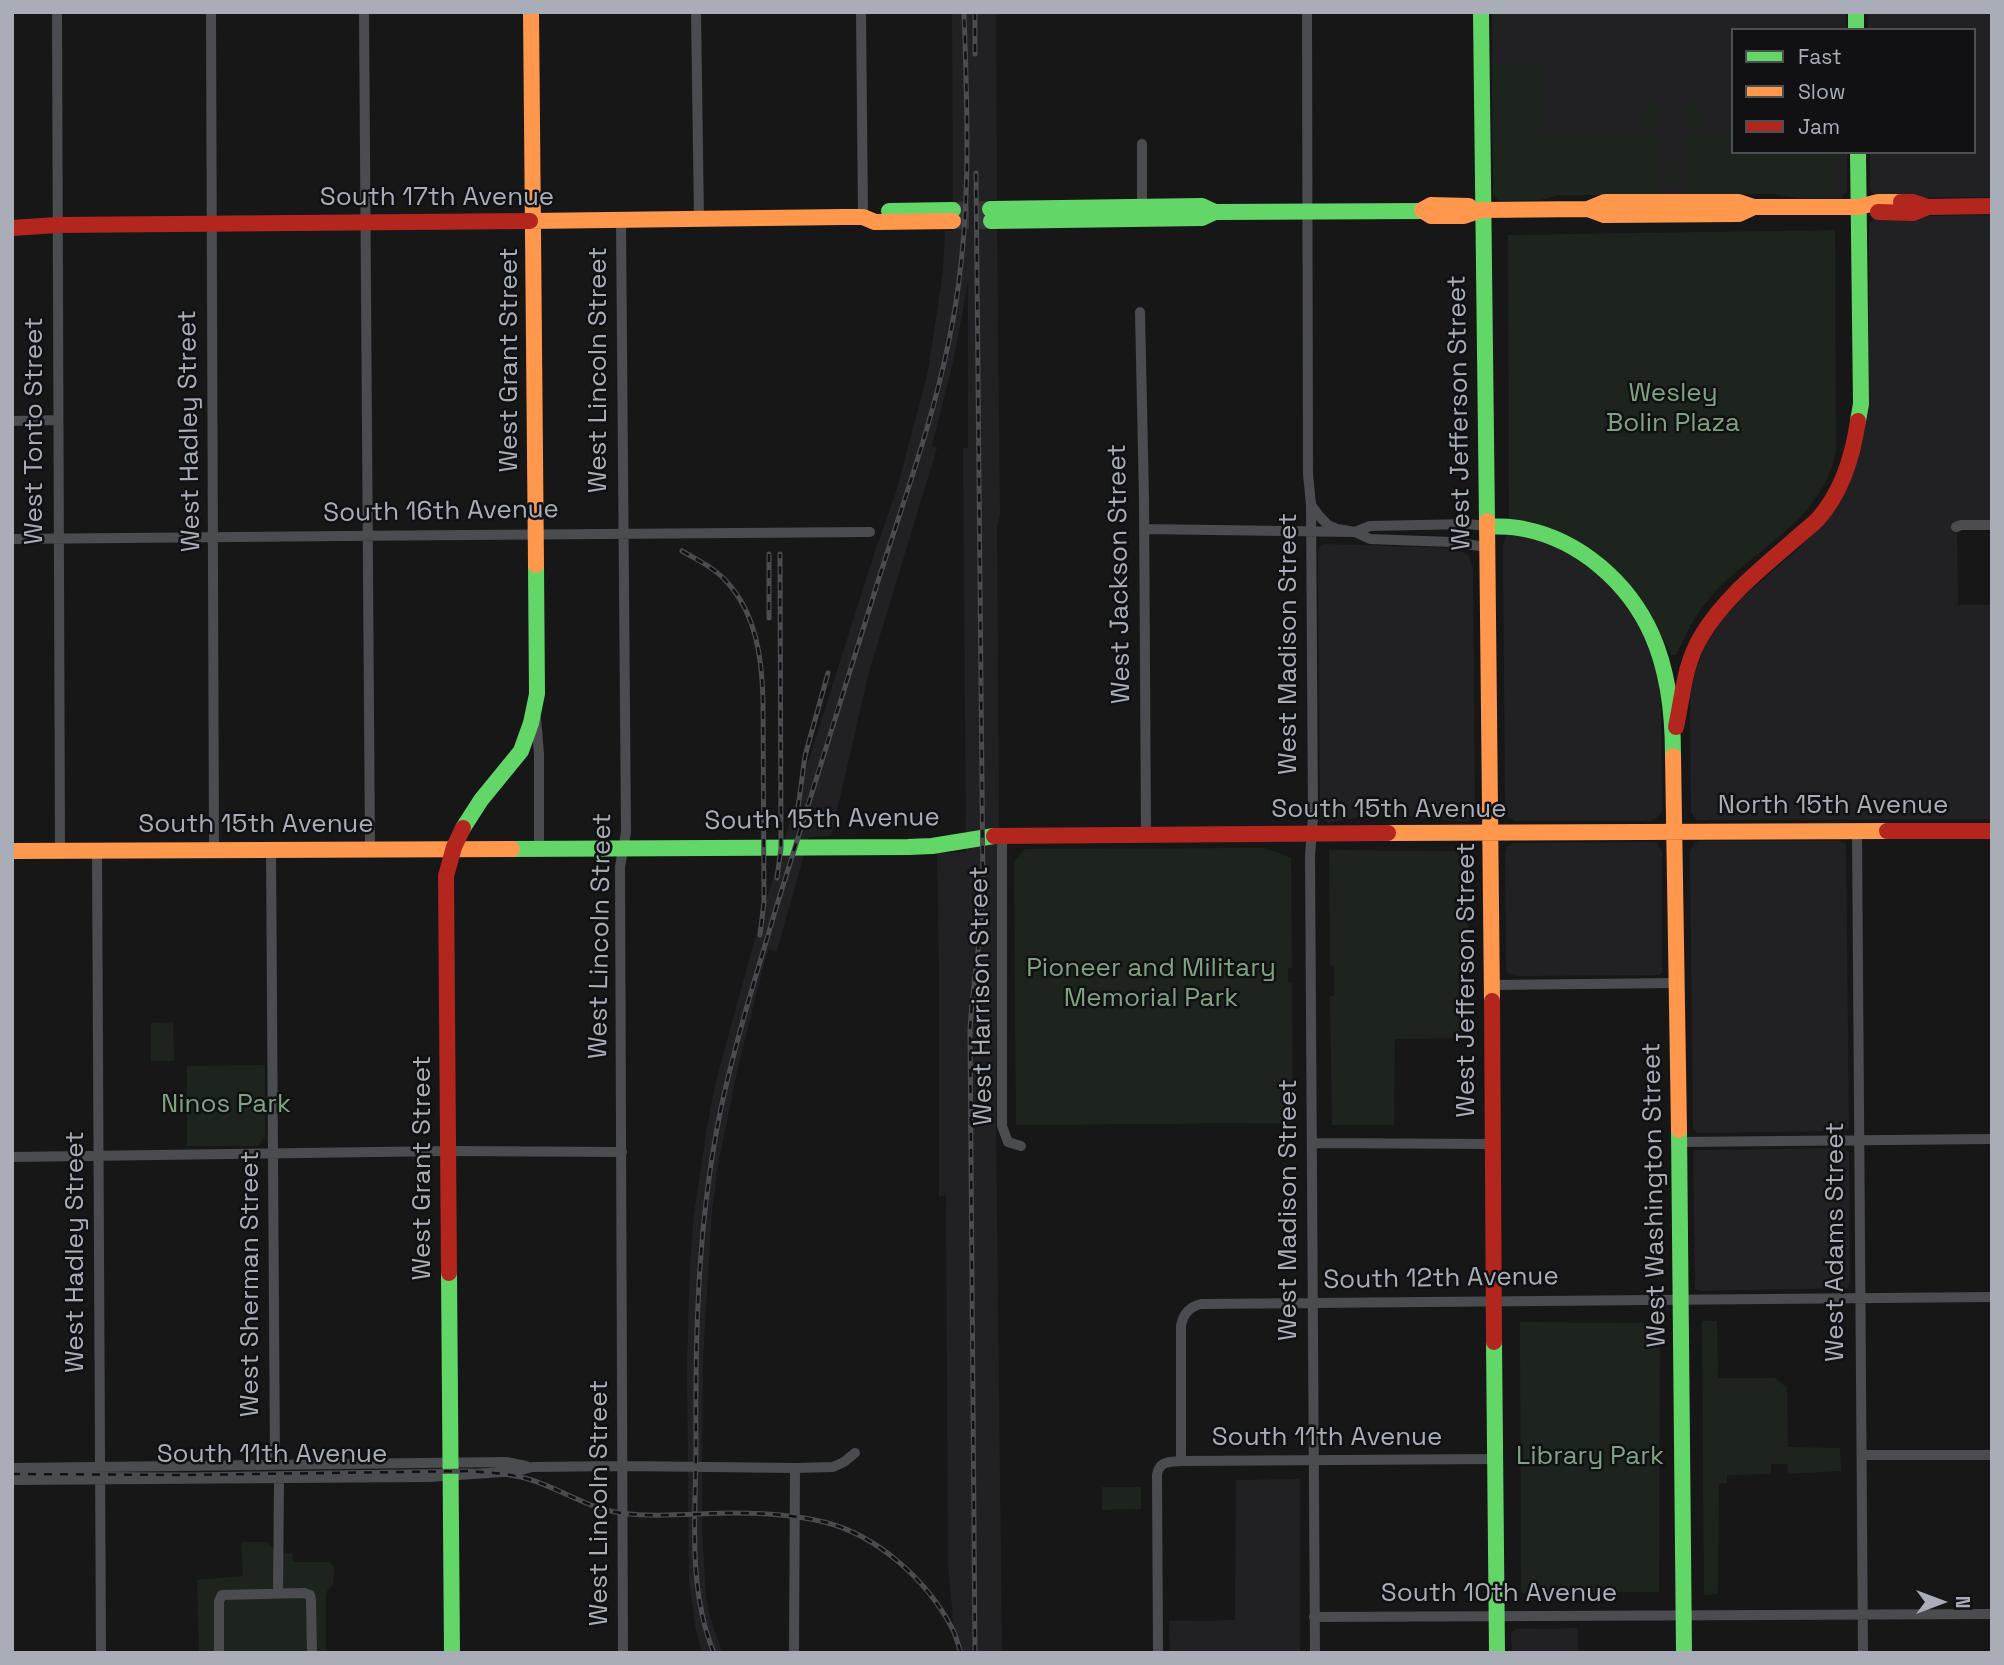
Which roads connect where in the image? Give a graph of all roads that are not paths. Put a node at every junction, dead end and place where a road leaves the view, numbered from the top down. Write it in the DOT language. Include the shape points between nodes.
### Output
graph roads {
  1 [pos="57,12"];
  2 [pos="211,12"];
  3 [pos="364,12"];
  4 [pos="531,12"];
  5 [pos="696,12"];
  6 [pos="861,12"];
  7 [pos="1307,12"];
  8 [pos="1481,12"];
  9 [pos="1142,144"];
  10 [pos="1858,154"];
  11 [pos="1992,206"];
  12 [pos="1859,207"];
  13 [pos="1481,210"];
  14 [pos="1308,211"];
  15 [pos="1142,213"];
  16 [pos="991,215"];
  17 [pos="953,216"];
  18 [pos="863,217"];
  19 [pos="699,220"];
  20 [pos="621,221"];
  21 [pos="533,222"];
  22 [pos="12,223"];
  23 [pos="366,223"];
  24 [pos="210,224"];
  25 [pos="57,226"];
  26 [pos="12,228"];
  27 [pos="1140,312"];
  28 [pos="58,420"];
  29 [pos="12,421"];
  30 [pos="1311,505"];
  31 [pos="1992,525"];
  32 [pos="1487,526"];
  33 [pos="1956,527"];
  34 [pos="1144,529"];
  35 [pos="1311,531"];
  36 [pos="622,532"];
  37 [pos="870,532"];
  38 [pos="1355,532"];
  39 [pos="536,533"];
  40 [pos="367,536"];
  41 [pos="12,539"];
  42 [pos="58,539"];
  43 [pos="214,539"];
  44 [pos="1488,547"];
  45 [pos="536,708"];
  46 [pos="1673,737"];
  47 [pos="1674,831"];
  48 [pos="1992,831"];
  49 [pos="1857,832"];
  50 [pos="1491,834"];
  51 [pos="1002,835"];
  52 [pos="1146,835"];
  53 [pos="1311,835"];
  54 [pos="623,847"];
  55 [pos="271,849"];
  56 [pos="370,849"];
  57 [pos="452,849"];
  58 [pos="539,849"];
  59 [pos="60,850"];
  60 [pos="96,850"];
  61 [pos="214,850"];
  62 [pos="12,851"];
  63 [pos="1676,984"];
  64 [pos="1492,985"];
  65 [pos="1992,1139"];
  66 [pos="1859,1140"];
  67 [pos="1679,1142"];
  68 [pos="1312,1143"];
  69 [pos="1493,1143"];
  70 [pos="1021,1146"];
  71 [pos="448,1151"];
  72 [pos="622,1152"];
  73 [pos="272,1153"];
  74 [pos="98,1155"];
  75 [pos="12,1157"];
  76 [pos="1992,1297"];
  77 [pos="1861,1298"];
  78 [pos="1682,1300"];
  79 [pos="1494,1301"];
  80 [pos="1313,1304"];
  81 [pos="855,1453"];
  82 [pos="1862,1455"];
  83 [pos="1992,1455"];
  84 [pos="1495,1459"];
  85 [pos="1181,1461"];
  86 [pos="1312,1461"];
  87 [pos="275,1465"];
  88 [pos="623,1466"];
  89 [pos="12,1468"];
  90 [pos="795,1468"];
  91 [pos="450,1470"];
  92 [pos="100,1473"];
  93 [pos="278,1479"];
  94 [pos="12,1480"];
  95 [pos="278,1593"];
  96 [pos="1992,1614"];
  97 [pos="1684,1615"];
  98 [pos="1863,1615"];
  99 [pos="1314,1617"];
  100 [pos="1496,1617"];
  101 [pos="101,1653"];
  102 [pos="219,1653"];
  103 [pos="312,1653"];
  104 [pos="452,1653"];
  105 [pos="623,1653"];
  106 [pos="794,1653"];
  107 [pos="1158,1653"];
  108 [pos="1315,1653"];
  109 [pos="1497,1653"];
  110 [pos="1684,1653"];
  111 [pos="1863,1653"];
  1 -- 25 [label="street, West Tonto Street"];
  2 -- 24 [label="street, West Hadley Street"];
  3 -- 23 [label="street"];
  4 -- 21 [label="main road, West Grant Street"];
  5 -- 19 [label="street"];
  6 -- 18 [label="street"];
  7 -- 14 [label="street, West Madison Street"];
  8 -- 13 [label="main road, West Jefferson Street"];
  9 -- 15 [label="street"];
  10 -- 12 [label="main road"];
  11 -- 12 [label="main road" via="1928,206 1913,213 1878,213"];
  12 -- 13 [label="main road" via="1754,207 1739,214"];
  12 -- 46 [label="main road, West Washington Street" via="1861,404 1854,447 1839,488 1819,518 1730,597 1706,629 1688,664"];
  13 -- 14 [label="main road" via="1430,205 1422,211"];
  13 -- 32 [label="main road, West Jefferson Street"];
  14 -- 15 [label="main road" via="1215,212 1202,206"];
  14 -- 30 [label="street, West Madison Street"];
  15 -- 16 [label="main road"];
  17 -- 18 [label="main road, South 17th Avenue" via="874,211"];
  18 -- 19 [label="main road, South 17th Avenue"];
  19 -- 20 [label="main road, South 17th Avenue"];
  20 -- 21 [label="main road, South 17th Avenue"];
  20 -- 36 [label="street, West Lincoln Street"];
  21 -- 23 [label="main road, South 17th Avenue"];
  21 -- 39 [label="main road, West Grant Street"];
  22 -- 25 [label="main road"];
  23 -- 24 [label="main road, South 17th Avenue"];
  23 -- 40 [label="street"];
  24 -- 25 [label="main road, South 17th Avenue"];
  24 -- 43 [label="street, West Hadley Street"];
  25 -- 26 [label="main road, South 17th Avenue"];
  25 -- 28 [label="street, West Tonto Street"];
  27 -- 34 [label="street, West Jackson Street"];
  28 -- 29 [label="street"];
  28 -- 42 [label="street, West Tonto Street"];
  30 -- 35 [label="street, West Madison Street"];
  30 -- 38 [label="street" via="1328,525"];
  31 -- 33 [label="street"];
  32 -- 38 [label="street" via="1370,526"];
  32 -- 44 [label="main road, West Jefferson Street"];
  32 -- 46 [label="main road, West Washington Street" via="1549,535 1591,558 1628,594 1660,657"];
  34 -- 35 [label="street"];
  34 -- 52 [label="street, West Jackson Street"];
  35 -- 38 [label="street"];
  35 -- 53 [label="street, West Madison Street"];
  36 -- 37 [label="street, South 16th Avenue"];
  36 -- 39 [label="street, South 16th Avenue"];
  36 -- 54 [label="street, West Lincoln Street"];
  38 -- 44 [label="street" via="1370,539"];
  39 -- 40 [label="street, South 16th Avenue"];
  39 -- 45 [label="main road, West Grant Street"];
  40 -- 43 [label="street, South 16th Avenue"];
  40 -- 56 [label="street"];
  41 -- 42 [label="street, South 16th Avenue"];
  42 -- 43 [label="street, South 16th Avenue"];
  42 -- 59 [label="street, West Tonto Street"];
  43 -- 61 [label="street, West Hadley Street"];
  44 -- 50 [label="main road, West Jefferson Street"];
  45 -- 57 [label="main road, West Grant Street" via="521,751 472,810"];
  45 -- 58 [label="street, West Grant Street"];
  46 -- 47 [label="main road, West Washington Street"];
  47 -- 49 [label="main road, North 15th Avenue"];
  47 -- 50 [label="main road, South 15th Avenue"];
  47 -- 63 [label="main road, West Washington Street"];
  48 -- 49 [label="main road, North 15th Avenue"];
  49 -- 66 [label="street, West Adams Street"];
  50 -- 53 [label="main road, South 15th Avenue"];
  50 -- 64 [label="main road, West Jefferson Street"];
  51 -- 52 [label="main road, South 15th Avenue"];
  51 -- 54 [label="main road, South 15th Avenue" via="908,847"];
  51 -- 70 [label="street, West Harrison Street" via="1002,1126 1008,1142"];
  52 -- 53 [label="main road, South 15th Avenue"];
  53 -- 68 [label="street, West Madison Street"];
  54 -- 58 [label="main road, South 15th Avenue"];
  54 -- 72 [label="street, West Lincoln Street"];
  55 -- 56 [label="main road, South 15th Avenue"];
  55 -- 61 [label="main road, South 15th Avenue"];
  55 -- 73 [label="street, West Sherman Street"];
  56 -- 57 [label="main road, South 15th Avenue"];
  57 -- 58 [label="main road, South 15th Avenue"];
  57 -- 71 [label="main road, West Grant Street" via="446,876"];
  59 -- 60 [label="main road, South 15th Avenue"];
  59 -- 62 [label="main road, South 15th Avenue"];
  60 -- 61 [label="main road, South 15th Avenue"];
  60 -- 74 [label="street, West Hadley Street"];
  63 -- 64 [label="street"];
  63 -- 67 [label="main road, West Washington Street"];
  64 -- 69 [label="main road, West Jefferson Street"];
  65 -- 66 [label="street"];
  66 -- 67 [label="street"];
  66 -- 77 [label="street, West Adams Street"];
  67 -- 78 [label="main road, West Washington Street"];
  68 -- 69 [label="street"];
  68 -- 80 [label="street, West Madison Street"];
  69 -- 79 [label="main road, West Jefferson Street"];
  71 -- 72 [label="street"];
  71 -- 73 [label="street"];
  71 -- 91 [label="main road, West Grant Street"];
  72 -- 88 [label="street, West Lincoln Street"];
  73 -- 74 [label="street"];
  73 -- 87 [label="street, West Sherman Street"];
  74 -- 75 [label="street"];
  74 -- 92 [label="street, West Hadley Street"];
  76 -- 77 [label="street, South 12th Avenue"];
  77 -- 78 [label="street, South 12th Avenue"];
  77 -- 82 [label="street, West Adams Street"];
  78 -- 79 [label="street, South 12th Avenue"];
  78 -- 97 [label="main road, West Washington Street"];
  79 -- 80 [label="street, South 12th Avenue"];
  79 -- 84 [label="main road, West Jefferson Street"];
  80 -- 85 [label="street, South 12th Avenue" via="1201,1304 1187,1311 1181,1326"];
  80 -- 86 [label="street, West Madison Street"];
  81 -- 90 [label="street, South 11th Avenue" via="833,1466"];
  82 -- 83 [label="street"];
  82 -- 98 [label="street, West Adams Street"];
  84 -- 86 [label="street, South 11th Avenue"];
  84 -- 100 [label="main road, West Jefferson Street"];
  85 -- 86 [label="street, South 11th Avenue"];
  85 -- 107 [label="street, South 11th Avenue" via="1160,1465 1157,1475"];
  86 -- 99 [label="street, West Madison Street"];
  87 -- 91 [label="street, South 11th Avenue"];
  87 -- 92 [label="street, South 11th Avenue"];
  88 -- 90 [label="street, South 11th Avenue"];
  88 -- 91 [label="street, South 11th Avenue"];
  88 -- 105 [label="street, West Lincoln Street"];
  89 -- 92 [label="street, South 11th Avenue"];
  90 -- 106 [label="street"];
  91 -- 93 [label="street, South 11th Avenue"];
  91 -- 104 [label="main road, West Grant Street"];
  92 -- 93 [label="street, South 11th Avenue"];
  92 -- 94 [label="street, South 11th Avenue"];
  92 -- 101 [label="street, West Hadley Street"];
  93 -- 95 [label="street"];
  95 -- 102 [label="street" via="222,1595"];
  95 -- 103 [label="street" via="310,1595"];
  96 -- 98 [label="street, South 10th Avenue"];
  97 -- 98 [label="street, South 10th Avenue"];
  97 -- 100 [label="street, South 10th Avenue"];
  97 -- 110 [label="main road, West Washington Street"];
  98 -- 111 [label="street, West Adams Street"];
  99 -- 100 [label="street, South 10th Avenue"];
  99 -- 108 [label="street, West Madison Street"];
  100 -- 109 [label="main road, West Jefferson Street"];
}
